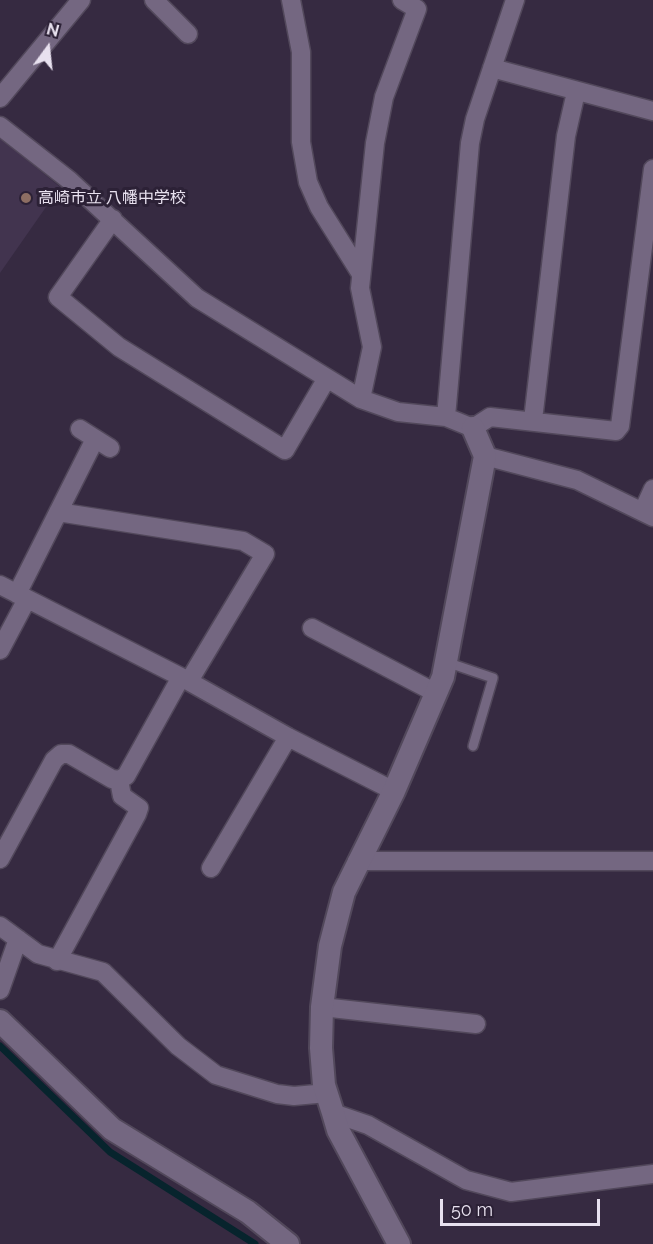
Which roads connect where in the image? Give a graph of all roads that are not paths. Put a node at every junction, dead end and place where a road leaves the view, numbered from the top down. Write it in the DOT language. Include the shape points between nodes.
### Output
graph roads {
  1 [pos="81,0"];
  2 [pos="154,0"];
  3 [pos="291,0"];
  4 [pos="402,0"];
  5 [pos="515,0"];
  6 [pos="188,34"];
  7 [pos="492,68"];
  8 [pos="576,92"];
  9 [pos="0,98"];
  10 [pos="653,111"];
  11 [pos="0,126"];
  12 [pos="653,169"];
  13 [pos="113,219"];
  14 [pos="361,274"];
  15 [pos="646,301"];
  16 [pos="327,378"];
  17 [pos="361,399"];
  18 [pos="446,417"];
  19 [pos="532,420"];
  20 [pos="473,428"];
  21 [pos="95,439"];
  22 [pos="485,456"];
  23 [pos="653,489"];
  24 [pos="58,512"];
  25 [pos="648,514"];
  26 [pos="0,585"];
  27 [pos="22,596"];
  28 [pos="312,628"];
  29 [pos="0,650"];
  30 [pos="446,662"];
  31 [pos="185,679"];
  32 [pos="436,693"];
  33 [pos="288,737"];
  34 [pos="472,746"];
  35 [pos="119,780"];
  36 [pos="394,791"];
  37 [pos="0,859"];
  38 [pos="357,861"];
  39 [pos="653,861"];
  40 [pos="211,868"];
  41 [pos="0,926"];
  42 [pos="18,939"];
  43 [pos="57,961"];
  44 [pos="0,990"];
  45 [pos="322,1007"];
  46 [pos="0,1021"];
  47 [pos="476,1024"];
  48 [pos="330,1103"];
  49 [pos="653,1174"];
  50 [pos="288,1244"];
  51 [pos="399,1244"];
  1 -- 9 [label="street"];
  2 -- 6 [label="street"];
  3 -- 14 [label="street" via="301,52 301,142 308,182 318,207"];
  4 -- 14 [label="street" via="417,9 384,97"];
  5 -- 7 [label="street"];
  7 -- 8 [label="street"];
  7 -- 18 [label="street" via="470,143"];
  8 -- 10 [label="street"];
  8 -- 19 [label="street" via="566,136"];
  11 -- 13 [label="street"];
  12 -- 15 [label="street"];
  13 -- 16 [label="street" via="197,298"];
  13 -- 16 [label="street" via="58,297 119,347 285,450"];
  14 -- 17 [label="street" via="360,288 372,347"];
  15 -- 19 [label="street" via="620,426 616,430"];
  16 -- 17 [label="street"];
  17 -- 18 [label="street" via="398,412"];
  18 -- 20 [label="street"];
  19 -- 20 [label="street" via="490,417"];
  20 -- 22 [label="street"];
  21 -- 24 [label="street"];
  22 -- 25 [label="street" via="577,480"];
  22 -- 30 [label="street"];
  23 -- 25 [label="street"];
  24 -- 27 [label="street"];
  24 -- 31 [label="street" via="243,540 265,554"];
  26 -- 27 [label="street"];
  27 -- 29 [label="street"];
  27 -- 31 [label="street"];
  28 -- 32 [label="street"];
  30 -- 32 [label="street"];
  30 -- 34 [label="lane" via="493,678"];
  31 -- 33 [label="street"];
  31 -- 35 [label="street" via="126,776"];
  32 -- 36 [label="street"];
  33 -- 36 [label="street"];
  33 -- 40 [label="street"];
  35 -- 37 [label="street" via="69,754 61,754 54,760"];
  35 -- 43 [label="street" via="122,796 139,808 137,814"];
  36 -- 38 [label="street"];
  38 -- 39 [label="street"];
  38 -- 45 [label="street" via="344,892 330,946"];
  41 -- 42 [label="street"];
  42 -- 43 [label="street" via="38,954"];
  42 -- 44 [label="street"];
  43 -- 48 [label="street" via="103,972 178,1046 216,1075 276,1094"];
  45 -- 47 [label="street"];
  45 -- 48 [label="street" via="321,1048"];
  46 -- 50 [label="street" via="112,1129 248,1212"];
  48 -- 49 [label="street" via="466,1180 511,1192"];
  48 -- 51 [label="street" via="338,1130"];
}
